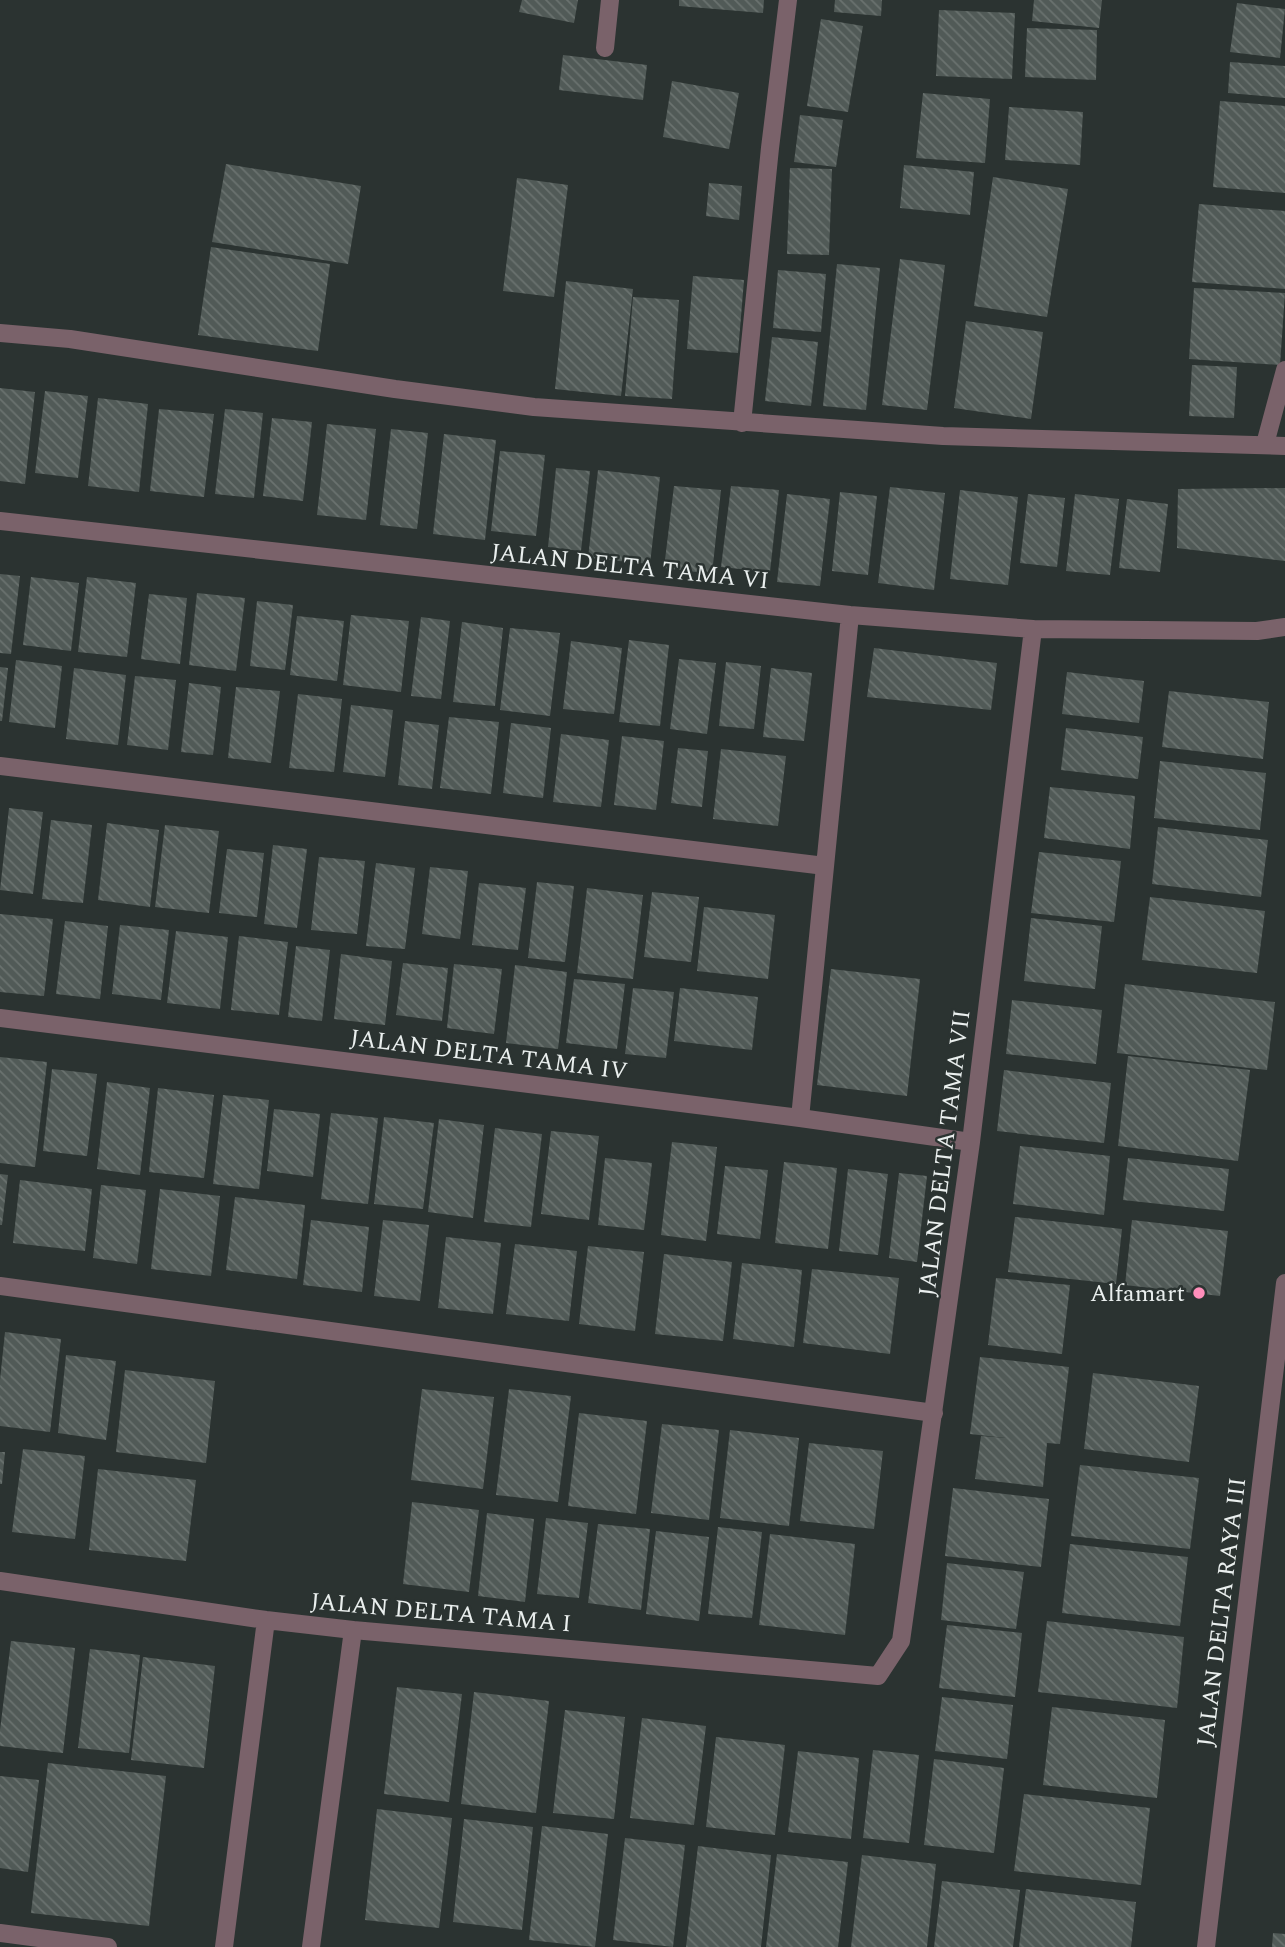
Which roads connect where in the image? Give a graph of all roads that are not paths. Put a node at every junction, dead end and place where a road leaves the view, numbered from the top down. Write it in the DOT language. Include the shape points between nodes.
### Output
graph roads {
  1 [pos="610,0"];
  2 [pos="788,0"];
  3 [pos="605,48"];
  4 [pos="0,333"];
  5 [pos="1285,370"];
  6 [pos="742,423"];
  7 [pos="1265,444"];
  8 [pos="1285,446"];
  9 [pos="0,521"];
  10 [pos="850,615"];
  11 [pos="1285,627"];
  12 [pos="1033,629"];
  13 [pos="1257,631"];
  14 [pos="1285,642"];
  15 [pos="0,766"];
  16 [pos="825,866"];
  17 [pos="0,1018"];
  18 [pos="800,1118"];
  19 [pos="971,1143"];
  20 [pos="1285,1283"];
  21 [pos="0,1286"];
  22 [pos="1282,1329"];
  23 [pos="1279,1389"];
  24 [pos="934,1413"];
  25 [pos="0,1581"];
  26 [pos="266,1620"];
  27 [pos="353,1630"];
  28 [pos="878,1676"];
  29 [pos="0,1933"];
  30 [pos="108,1947"];
  31 [pos="224,1947"];
  32 [pos="311,1947"];
  33 [pos="1206,1947"];
  1 -- 3 [label="street"];
  2 -- 6 [label="street"];
  4 -- 6 [label="street" via="70,339 534,407"];
  5 -- 7 [label="street"];
  6 -- 7 [label="street" via="943,436"];
  7 -- 8 [label="street"];
  9 -- 10 [label="street, JALAN DELTA TAMA VI"];
  10 -- 12 [label="street, JALAN DELTA TAMA VI"];
  10 -- 16 [label="street"];
  11 -- 13 [label="street, JALAN DELTA TAMA VI"];
  12 -- 13 [label="street, JALAN DELTA TAMA VI"];
  12 -- 19 [label="street, JALAN DELTA TAMA VII"];
  13 -- 14 [label="street, JALAN DELTA TAMA VI"];
  15 -- 16 [label="street"];
  16 -- 18 [label="street"];
  17 -- 18 [label="street, JALAN DELTA TAMA IV"];
  18 -- 19 [label="street, JALAN DELTA TAMA IV"];
  19 -- 24 [label="street, JALAN DELTA TAMA VII"];
  20 -- 22 [label="street, JALAN DELTA RAYA III"];
  21 -- 24 [label="street"];
  22 -- 23 [label="street, JALAN DELTA RAYA III"];
  23 -- 33 [label="street, JALAN DELTA RAYA III"];
  24 -- 28 [label="street, JALAN DELTA TAMA VII" via="901,1641"];
  25 -- 26 [label="street, JALAN DELTA TAMA I"];
  26 -- 27 [label="street, JALAN DELTA TAMA I"];
  26 -- 31 [label="street"];
  27 -- 28 [label="street, JALAN DELTA TAMA I"];
  27 -- 32 [label="street"];
  29 -- 30 [label="street"];
}
